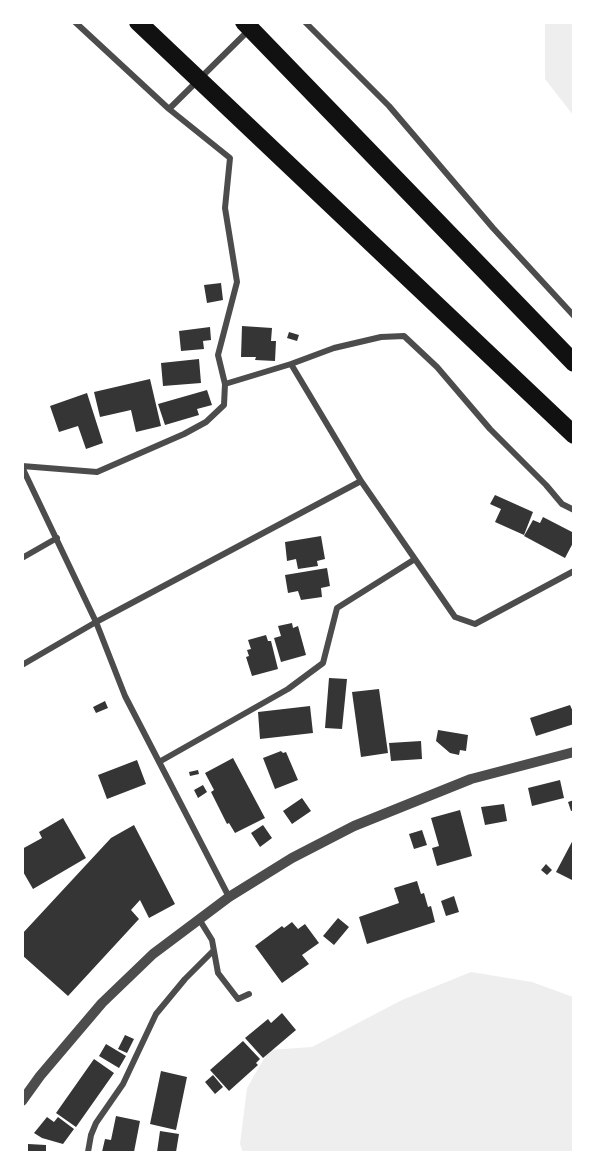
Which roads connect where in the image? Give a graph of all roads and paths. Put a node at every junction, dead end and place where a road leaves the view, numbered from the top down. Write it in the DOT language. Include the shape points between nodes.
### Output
graph roads {
  1 [pos="75,22"];
  2 [pos="138,22"];
  3 [pos="244,22"];
  4 [pos="257,22"];
  5 [pos="305,22"];
  6 [pos="169,109"];
  7 [pos="573,316"];
  8 [pos="573,363"];
  9 [pos="291,364"];
  10 [pos="225,384"];
  11 [pos="573,435"];
  12 [pos="22,467"];
  13 [pos="361,481"];
  14 [pos="573,510"];
  15 [pos="57,538"];
  16 [pos="22,558"];
  17 [pos="415,559"];
  18 [pos="573,571"];
  19 [pos="96,622"];
  20 [pos="22,665"];
  21 [pos="573,752"];
  22 [pos="159,762"];
  23 [pos="229,897"];
  24 [pos="199,919"];
  25 [pos="213,951"];
  26 [pos="249,994"];
  27 [pos="22,1101"];
  28 [pos="88,1152"];
  1 -- 6 [label="street"];
  2 -- 11 [label="highway"];
  3 -- 8 [label="highway"];
  4 -- 6 [label="street"];
  5 -- 7 [label="street" via="389,106"];
  6 -- 10 [label="street" via="230,158 225,208 237,282 218,355"];
  9 -- 10 [label="street"];
  9 -- 13 [label="street"];
  9 -- 14 [label="street" via="334,348 404,336 562,504"];
  10 -- 12 [label="street" via="224,405 206,422 97,472"];
  12 -- 15 [label="street"];
  13 -- 17 [label="street"];
  13 -- 19 [label="street"];
  15 -- 16 [label="street"];
  15 -- 19 [label="street"];
  17 -- 18 [label="street" via="455,617 475,624"];
  17 -- 22 [label="street" via="337,608 323,663 288,689"];
  19 -- 20 [label="street"];
  19 -- 22 [label="street" via="125,696"];
  21 -- 23 [label="street" via="471,779 354,826"];
  22 -- 23 [label="street"];
  23 -- 24 [label="street"];
  24 -- 25 [label="street" via="212,940"];
  24 -- 27 [label="street" via="153,954 102,1003"];
  25 -- 26 [label="street" via="218,973 238,999"];
  25 -- 28 [label="street" via="156,1014 123,1084 96,1123"];
}
